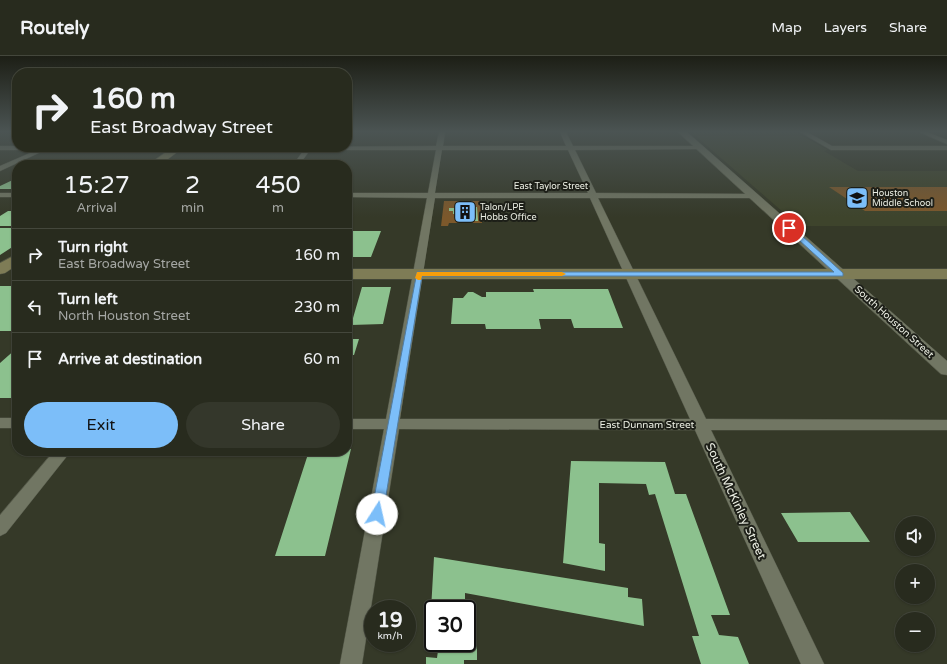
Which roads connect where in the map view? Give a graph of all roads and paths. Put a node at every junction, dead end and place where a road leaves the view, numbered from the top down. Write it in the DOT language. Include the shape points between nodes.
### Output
graph roads {
  1 [pos="438,160"];
  2 [pos="577,160"];
  3 [pos="714,160"];
  4 [pos="12,164"];
  5 [pos="0,170"];
  6 [pos="0,195"];
  7 [pos="12,195"];
  8 [pos="352,195"];
  9 [pos="432,195"];
  10 [pos="594,196"];
  11 [pos="754,196"];
  12 [pos="12,262"];
  13 [pos="0,270"];
  14 [pos="0,273"];
  15 [pos="12,273"];
  16 [pos="352,274"];
  17 [pos="419,274"];
  18 [pos="629,274"];
  19 [pos="841,274"];
  20 [pos="947,274"];
  21 [pos="947,370"];
  22 [pos="0,423"];
  23 [pos="12,423"];
  24 [pos="352,424"];
  25 [pos="393,424"];
  26 [pos="700,425"];
  27 [pos="947,425"];
  28 [pos="59,456"];
  29 [pos="0,528"];
  30 [pos="351,664"];
  31 [pos="813,664"];
  1 -- 9 [label="street"];
  2 -- 10 [label="street, South McKinley Street"];
  3 -- 11 [label="street, South Houston Street"];
  4 -- 5 [label="street"];
  6 -- 7 [label="street"];
  8 -- 9 [label="street, East Taylor Street"];
  9 -- 10 [label="street, East Taylor Street"];
  9 -- 17 [label="street"];
  10 -- 11 [label="street, East Taylor Street"];
  10 -- 18 [label="street, South McKinley Street"];
  11 -- 19 [label="street, South Houston Street"];
  12 -- 13 [label="main road"];
  14 -- 15 [label="main road"];
  16 -- 17 [label="main road"];
  17 -- 18 [label="main road"];
  17 -- 25 [label="street"];
  18 -- 19 [label="main road"];
  18 -- 26 [label="street, South McKinley Street"];
  19 -- 20 [label="main road"];
  19 -- 21 [label="street, South Houston Street"];
  22 -- 23 [label="street"];
  24 -- 25 [label="street, East Dunnam Street"];
  25 -- 26 [label="street, East Dunnam Street"];
  25 -- 30 [label="street"];
  26 -- 27 [label="street, East Dunnam Street"];
  26 -- 31 [label="street, South McKinley Street"];
  28 -- 29 [label="street"];
}
